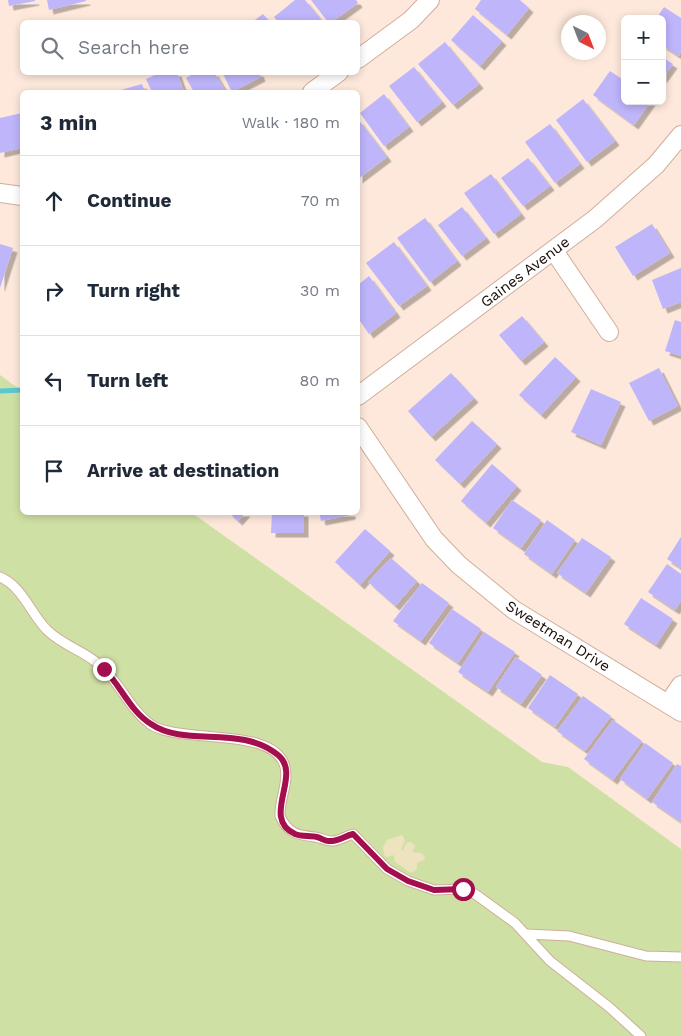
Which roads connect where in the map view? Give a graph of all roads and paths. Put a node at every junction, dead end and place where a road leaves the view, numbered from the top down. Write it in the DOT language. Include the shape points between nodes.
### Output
graph roads {
  1 [pos="430,0"];
  2 [pos="360,58"];
  3 [pos="335,75"];
  4 [pos="315,90"];
  5 [pos="681,135"];
  6 [pos="0,193"];
  7 [pos="20,196"];
  8 [pos="554,251"];
  9 [pos="609,332"];
  10 [pos="360,395"];
  11 [pos="360,430"];
  12 [pos="0,577"];
  13 [pos="681,686"];
  14 [pos="675,708"];
  15 [pos="527,934"];
  16 [pos="681,957"];
  17 [pos="641,1036"];
  1 -- 2 [label="street" via="411,20"];
  3 -- 4 [label="street"];
  5 -- 8 [label="street, Gaines Avenue" via="656,165"];
  6 -- 7 [label="street"];
  8 -- 9 [label="street"];
  8 -- 10 [label="street, Gaines Avenue"];
  11 -- 14 [label="street, Sweetman Drive" via="434,539 459,565 514,610"];
  12 -- 15 [label="lane" via="16,588 55,638 104,669 151,725 181,734 229,736 278,755 286,770 280,816 290,831 328,841 356,835 387,869 434,890 463,889 475,894"];
  13 -- 14 [label="street"];
  15 -- 16 [label="lane" via="569,936 646,956"];
  15 -- 17 [label="lane" via="550,961"];
}
